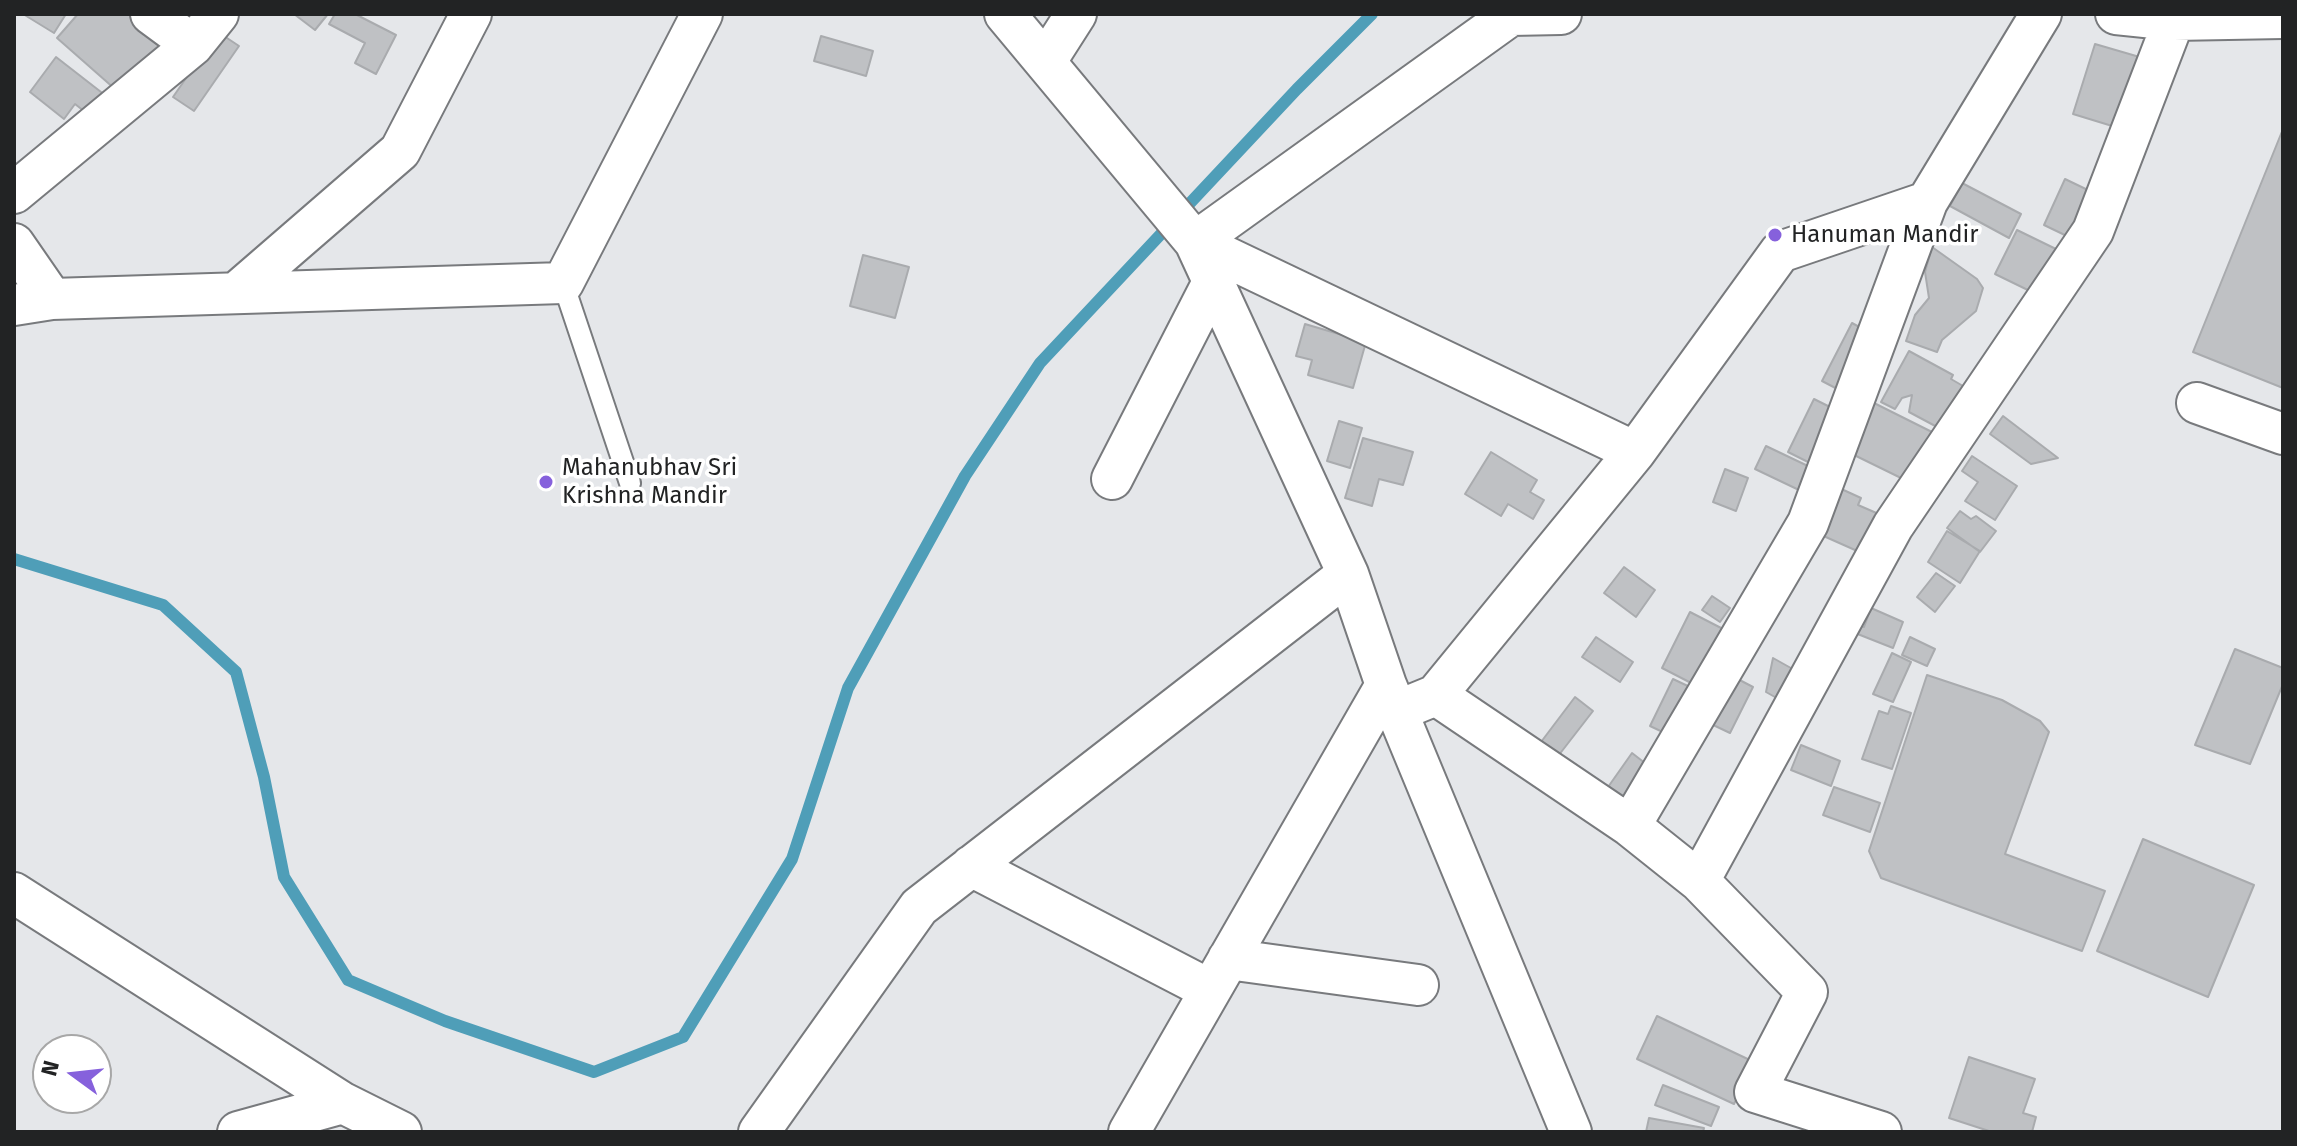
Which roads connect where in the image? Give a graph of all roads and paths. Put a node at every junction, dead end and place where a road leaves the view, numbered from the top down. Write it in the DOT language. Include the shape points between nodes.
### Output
graph roads {
  1 [pos="151,14"];
  2 [pos="218,14"];
  3 [pos="471,14"];
  4 [pos="702,14"];
  5 [pos="1005,14"];
  6 [pos="1076,14"];
  7 [pos="1561,14"];
  8 [pos="2041,14"];
  9 [pos="2116,14"];
  10 [pos="2283,18"];
  11 [pos="2174,20"];
  12 [pos="193,45"];
  13 [pos="1046,61"];
  14 [pos="14,193"];
  15 [pos="1927,202"];
  16 [pos="1189,235"];
  17 [pos="14,244"];
  18 [pos="1213,282"];
  19 [pos="563,283"];
  20 [pos="236,293"];
  21 [pos="33,302"];
  22 [pos="2197,403"];
  23 [pos="2283,434"];
  24 [pos="1635,452"];
  25 [pos="1112,479"];
  26 [pos="630,483"];
  27 [pos="1348,574"];
  28 [pos="1436,695"];
  29 [pos="1392,698"];
  30 [pos="1630,826"];
  31 [pos="971,866"];
  32 [pos="1699,881"];
  33 [pos="14,893"];
  34 [pos="1219,974"];
  35 [pos="1418,985"];
  36 [pos="343,1103"];
  37 [pos="238,1132"];
  38 [pos="401,1132"];
  39 [pos="759,1132"];
  40 [pos="1129,1132"];
  41 [pos="1571,1132"];
  42 [pos="1881,1132"];
  1 -- 12 [label="street"];
  2 -- 12 [label="street"];
  3 -- 20 [label="street" via="400,151"];
  4 -- 19 [label="street"];
  5 -- 13 [label="street"];
  6 -- 13 [label="street"];
  7 -- 16 [label="street" via="1511,15"];
  8 -- 15 [label="street"];
  9 -- 11 [label="street"];
  10 -- 11 [label="street"];
  11 -- 32 [label="street" via="2093,231 1893,526"];
  12 -- 14 [label="street"];
  13 -- 16 [label="street"];
  15 -- 24 [label="street" via="1780,252"];
  15 -- 30 [label="street" via="1808,523"];
  16 -- 18 [label="street"];
  16 -- 24 [label="street"];
  17 -- 21 [label="street"];
  18 -- 25 [label="street"];
  18 -- 27 [label="street"];
  19 -- 20 [label="street"];
  19 -- 26 [label="lane"];
  20 -- 21 [label="street"];
  22 -- 23 [label="street"];
  24 -- 28 [label="street"];
  27 -- 29 [label="street"];
  27 -- 31 [label="street"];
  28 -- 29 [label="street"];
  28 -- 30 [label="street"];
  29 -- 34 [label="street"];
  29 -- 41 [label="street"];
  30 -- 32 [label="street"];
  31 -- 34 [label="street"];
  31 -- 39 [label="street" via="919,907"];
  32 -- 42 [label="street" via="1807,992 1755,1092"];
  33 -- 36 [label="street"];
  34 -- 35 [label="street"];
  34 -- 40 [label="street"];
  36 -- 37 [label="street"];
  36 -- 38 [label="street"];
}
